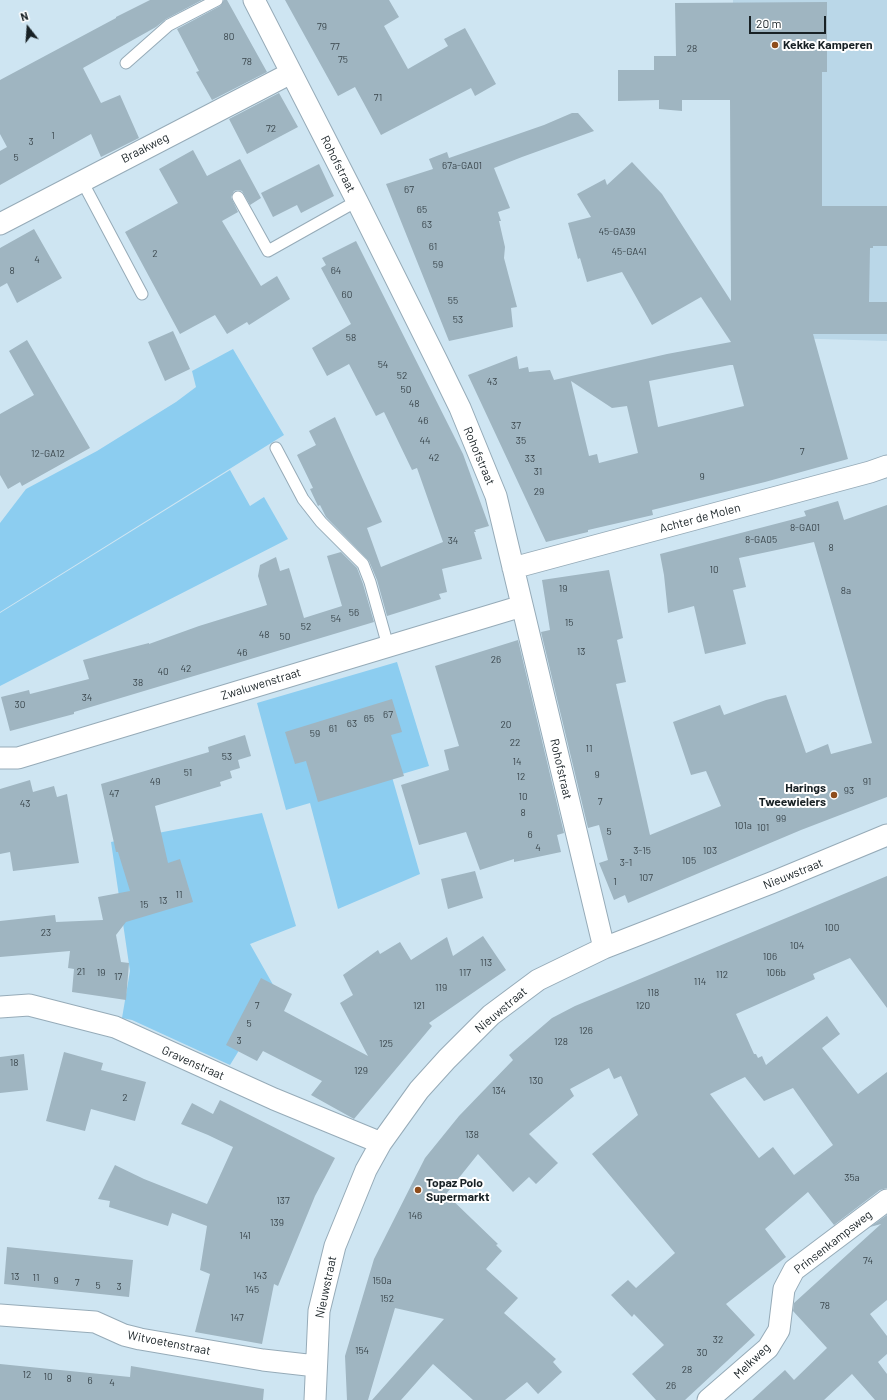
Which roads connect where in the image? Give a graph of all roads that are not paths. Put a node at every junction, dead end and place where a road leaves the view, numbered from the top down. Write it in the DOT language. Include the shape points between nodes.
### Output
graph roads {
  1 [pos="217,0"];
  2 [pos="254,0"];
  3 [pos="126,63"];
  4 [pos="291,73"];
  5 [pos="82,181"];
  6 [pos="238,197"];
  7 [pos="357,201"];
  8 [pos="0,224"];
  9 [pos="142,294"];
  10 [pos="276,448"];
  11 [pos="887,466"];
  12 [pos="513,568"];
  13 [pos="522,606"];
  14 [pos="388,646"];
  15 [pos="0,758"];
  16 [pos="887,835"];
  17 [pos="604,948"];
  18 [pos="0,1007"];
  19 [pos="381,1143"];
  20 [pos="887,1200"];
  21 [pos="784,1289"];
  22 [pos="0,1315"];
  23 [pos="316,1366"];
  24 [pos="315,1400"];
  25 [pos="708,1400"];
  1 -- 3 [label="lane" via="169,25"];
  2 -- 4 [label="street, Rohofstraat"];
  4 -- 5 [label="street, Braakweg"];
  4 -- 7 [label="street, Rohofstraat"];
  5 -- 8 [label="street, Braakweg"];
  5 -- 9 [label="lane"];
  6 -- 7 [label="lane" via="268,251"];
  7 -- 12 [label="street, Rohofstraat" via="460,408 496,496"];
  10 -- 14 [label="lane" via="304,499 321,522 363,564"];
  11 -- 12 [label="street, Achter de Molen"];
  12 -- 13 [label="street, Rohofstraat"];
  13 -- 14 [label="street, Zwaluwenstraat"];
  13 -- 17 [label="street, Rohofstraat"];
  14 -- 15 [label="street, Zwaluwenstraat" via="18,758"];
  16 -- 17 [label="street, Nieuwstraat"];
  17 -- 19 [label="street, Nieuwstraat" via="538,980 491,1015 419,1090"];
  18 -- 19 [label="street, Gravenstraat" via="28,1004 115,1027 274,1100"];
  19 -- 23 [label="street, Nieuwstraat" via="366,1170 335,1246 319,1311"];
  20 -- 21 [label="street, Prinsenkampsweg" via="794,1270"];
  21 -- 25 [label="street, Melkweg" via="779,1330 768,1348"];
  22 -- 23 [label="street, Witvoetenstraat" via="95,1322 140,1339 263,1360"];
  23 -- 24 [label="street, Nieuwstraat"];
}
